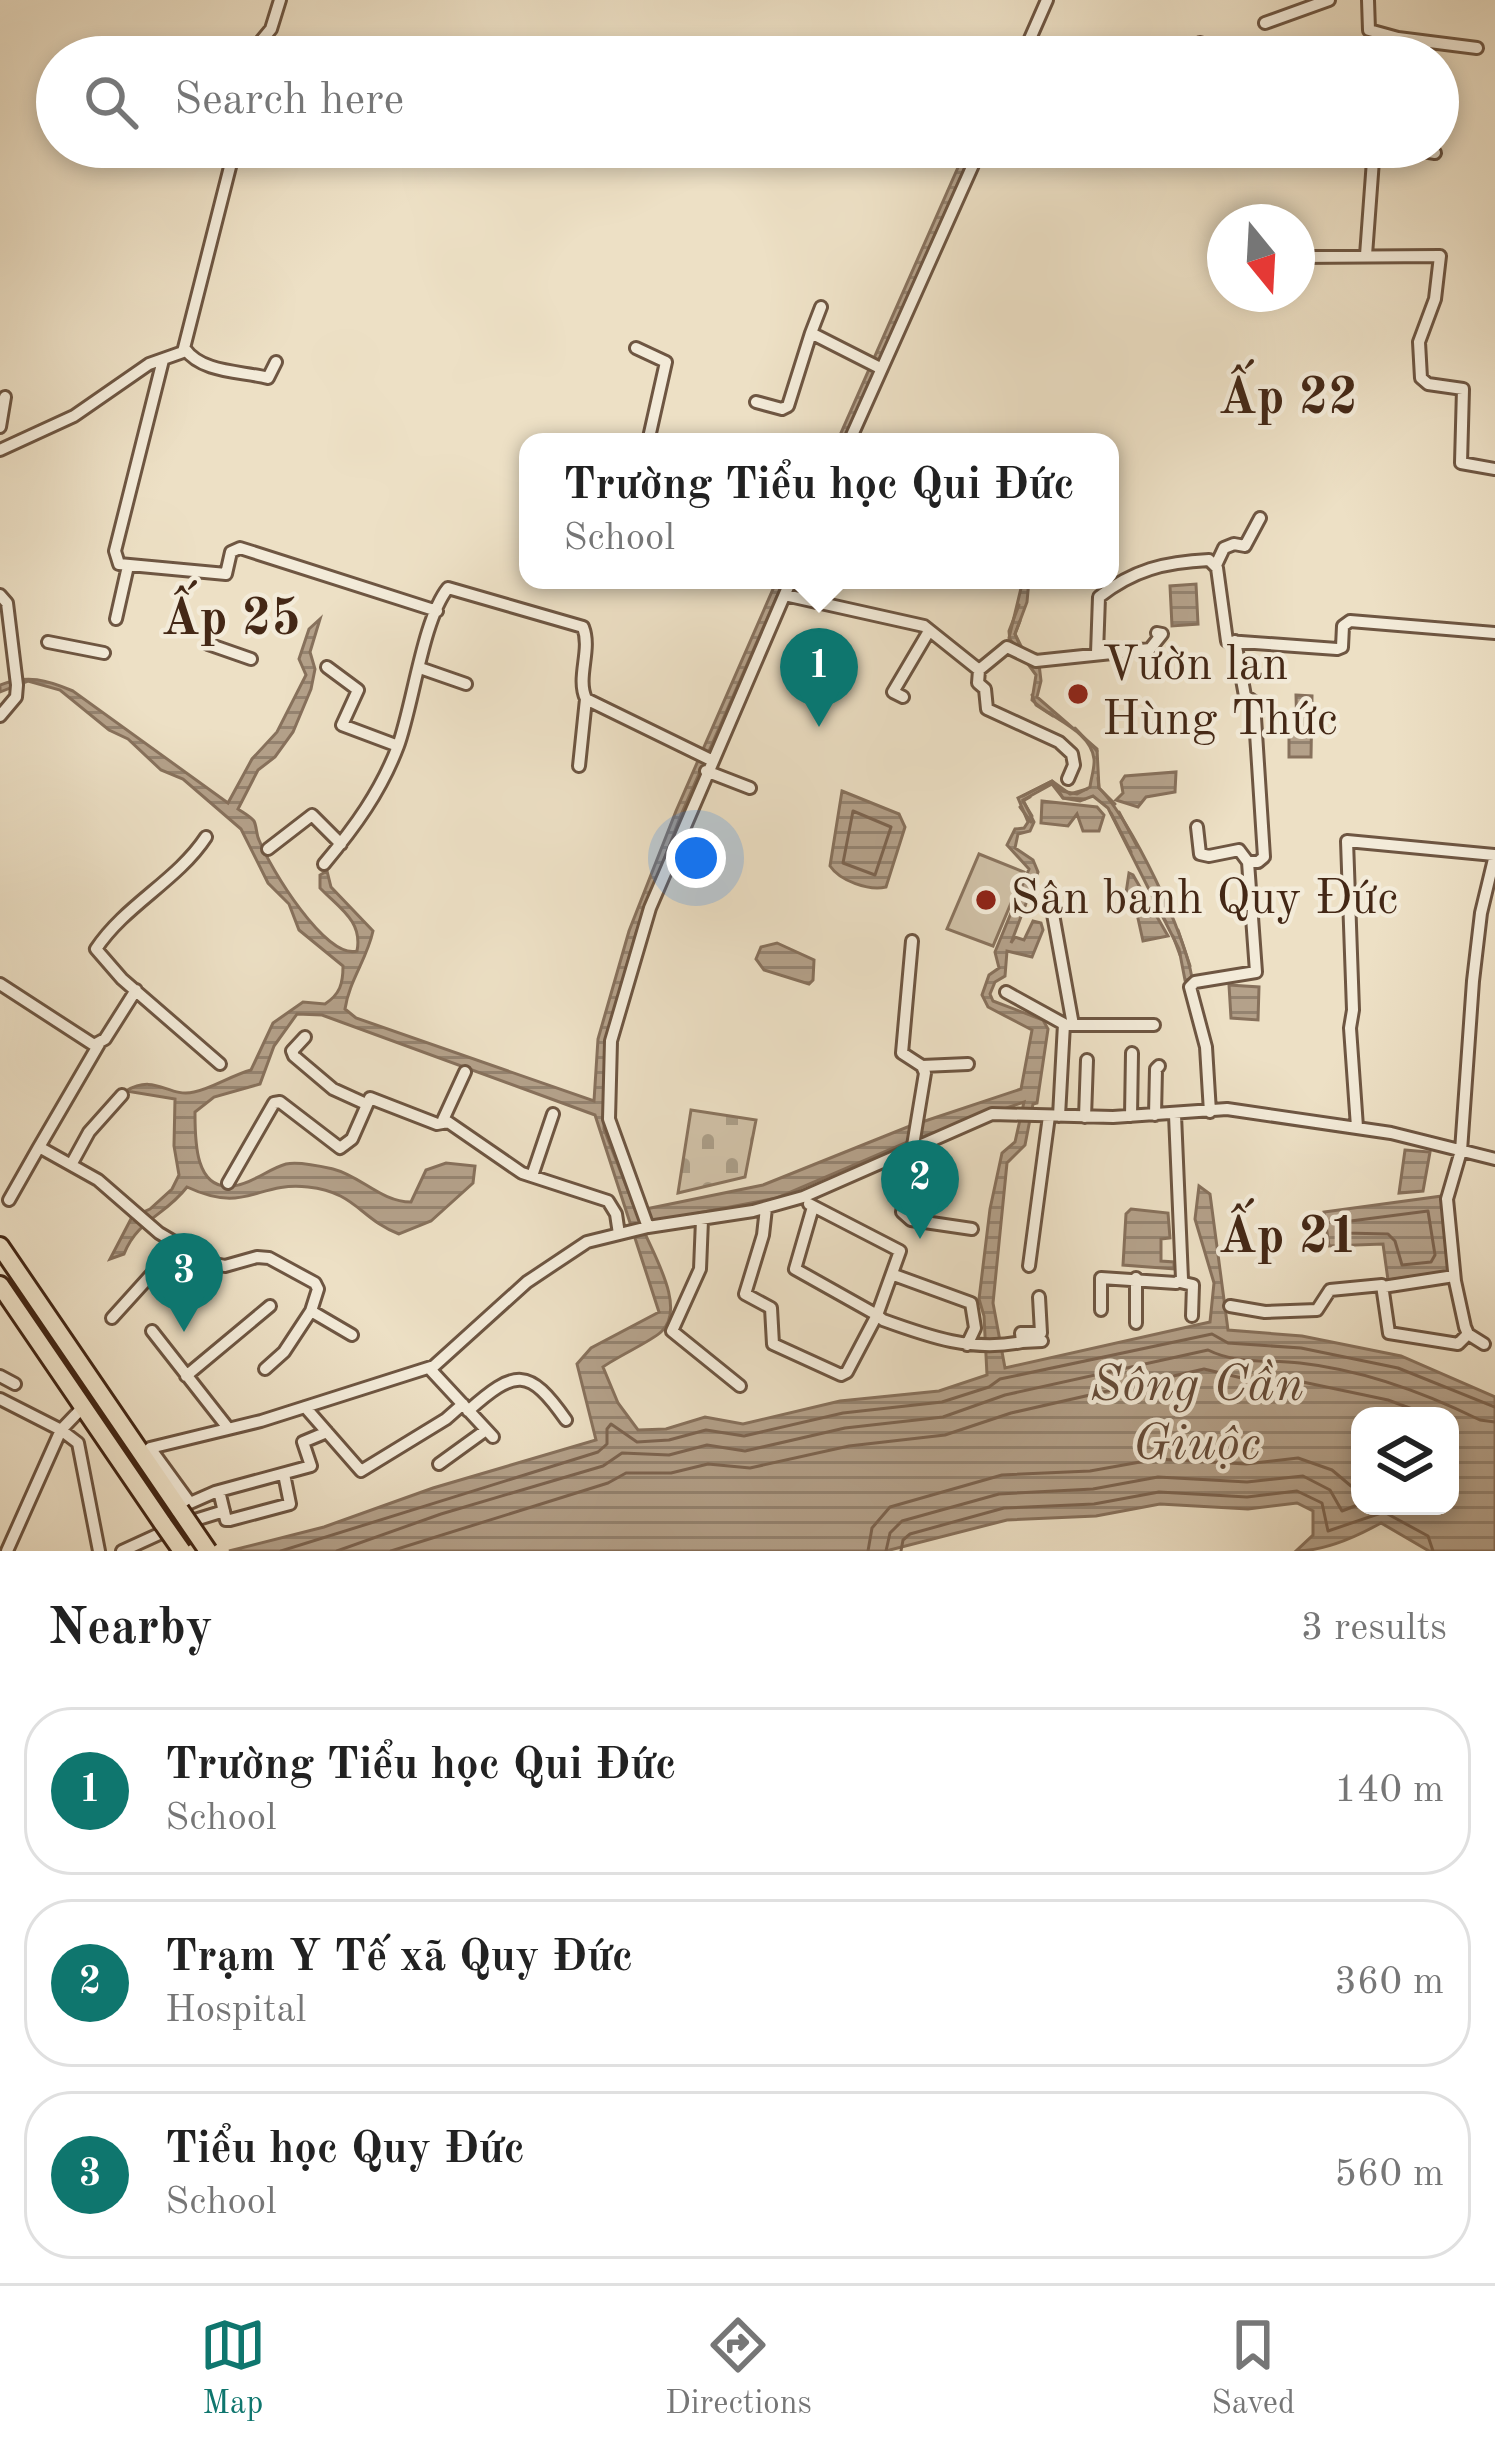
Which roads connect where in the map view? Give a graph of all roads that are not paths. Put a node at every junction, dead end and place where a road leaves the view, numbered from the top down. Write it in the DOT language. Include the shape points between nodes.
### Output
graph roads {
  1 [pos="280,0"];
  2 [pos="1047,0"];
  3 [pos="1329,0"];
  4 [pos="1368,0"];
  5 [pos="1265,23"];
  6 [pos="265,36"];
  7 [pos="1031,36"];
  8 [pos="1391,36"];
  9 [pos="1459,46"];
  10 [pos="1477,48"];
  11 [pos="230,168"];
  12 [pos="971,168"];
  13 [pos="1372,168"];
  14 [pos="1366,255"];
  15 [pos="1315,256"];
  16 [pos="821,307"];
  17 [pos="811,333"];
  18 [pos="637,348"];
  19 [pos="185,349"];
  20 [pos="164,360"];
  21 [pos="276,362"];
  22 [pos="880,368"];
  23 [pos="5,397"];
  24 [pos="755,402"];
  25 [pos="0,427"];
  26 [pos="650,433"];
  27 [pos="853,433"];
  28 [pos="0,450"];
  29 [pos="1495,469"];
  30 [pos="1260,518"];
  31 [pos="128,566"];
  32 [pos="1216,566"];
  33 [pos="1119,581"];
  34 [pos="788,589"];
  35 [pos="1109,589"];
  36 [pos="0,595"];
  37 [pos="785,596"];
  38 [pos="437,611"];
  39 [pos="116,619"];
  40 [pos="929,631"];
  41 [pos="1157,633"];
  42 [pos="1495,633"];
  43 [pos="1235,641"];
  44 [pos="48,642"];
  45 [pos="208,644"];
  46 [pos="104,653"];
  47 [pos="1097,653"];
  48 [pos="251,659"];
  49 [pos="327,667"];
  50 [pos="420,668"];
  51 [pos="979,670"];
  52 [pos="466,684"];
  53 [pos="903,697"];
  54 [pos="586,700"];
  55 [pos="0,716"];
  56 [pos="398,746"];
  57 [pos="709,765"];
  58 [pos="579,766"];
  59 [pos="1068,778"];
  60 [pos="750,788"];
  61 [pos="1197,827"];
  62 [pos="206,837"];
  63 [pos="341,844"];
  64 [pos="268,849"];
  65 [pos="1494,855"];
  66 [pos="1248,862"];
  67 [pos="324,863"];
  68 [pos="1481,913"];
  69 [pos="1053,914"];
  70 [pos="1495,917"];
  71 [pos="912,940"];
  72 [pos="0,984"];
  73 [pos="136,991"];
  74 [pos="1006,992"];
  75 [pos="1154,1024"];
  76 [pos="1068,1025"];
  77 [pos="305,1037"];
  78 [pos="99,1044"];
  79 [pos="1132,1053"];
  80 [pos="1087,1060"];
  81 [pos="220,1064"];
  82 [pos="968,1064"];
  83 [pos="922,1066"];
  84 [pos="1160,1066"];
  85 [pos="465,1072"];
  86 [pos="122,1095"];
  87 [pos="366,1104"];
  88 [pos="1208,1112"];
  89 [pos="553,1114"];
  90 [pos="1175,1114"];
  91 [pos="1155,1115"];
  92 [pos="1054,1116"];
  93 [pos="1131,1116"];
  94 [pos="1084,1117"];
  95 [pos="443,1120"];
  96 [pos="1357,1127"];
  97 [pos="39,1147"];
  98 [pos="914,1148"];
  99 [pos="1461,1151"];
  100 [pos="1495,1159"];
  101 [pos="72,1163"];
  102 [pos="532,1176"];
  103 [pos="228,1183"];
  104 [pos="8,1200"];
  105 [pos="807,1202"];
  106 [pos="766,1208"];
  107 [pos="702,1220"];
  108 [pos="646,1227"];
  109 [pos="972,1229"];
  110 [pos="625,1233"];
  111 [pos="178,1245"];
  112 [pos="0,1246"];
  113 [pos="1029,1266"];
  114 [pos="894,1276"];
  115 [pos="1454,1276"];
  116 [pos="1136,1278"];
  117 [pos="1180,1282"];
  118 [pos="0,1286"];
  119 [pos="1383,1286"];
  120 [pos="1039,1297"];
  121 [pos="270,1306"];
  122 [pos="1230,1306"];
  123 [pos="1101,1310"];
  124 [pos="311,1311"];
  125 [pos="877,1316"];
  126 [pos="1192,1316"];
  127 [pos="112,1318"];
  128 [pos="1136,1323"];
  129 [pos="152,1331"];
  130 [pos="1468,1334"];
  131 [pos="352,1335"];
  132 [pos="1042,1341"];
  133 [pos="1022,1342"];
  134 [pos="1484,1344"];
  135 [pos="967,1345"];
  136 [pos="429,1368"];
  137 [pos="265,1370"];
  138 [pos="0,1376"];
  139 [pos="186,1376"];
  140 [pos="15,1384"];
  141 [pos="740,1386"];
  142 [pos="0,1399"];
  143 [pos="82,1407"];
  144 [pos="305,1407"];
  145 [pos="465,1407"];
  146 [pos="566,1420"];
  147 [pos="228,1428"];
  148 [pos="61,1430"];
  149 [pos="327,1432"];
  150 [pos="439,1464"];
  151 [pos="284,1474"];
  152 [pos="219,1491"];
  153 [pos="224,1511"];
  154 [pos="7,1551"];
  155 [pos="99,1551"];
  156 [pos="122,1551"];
  157 [pos="182,1551"];
  158 [pos="208,1551"];
  1 -- 6 [label="street"];
  2 -- 7 [label="street"];
  3 -- 5 [label="street"];
  4 -- 8 [label="street" via="1369,30"];
  9 -- 10 [label="street"];
  11 -- 19 [label="street"];
  12 -- 22 [label="street"];
  13 -- 14 [label="street"];
  14 -- 15 [label="street"];
  14 -- 29 [label="street" via="1442,257 1419,342 1420,378 1463,389 1461,463"];
  16 -- 17 [label="street"];
  17 -- 22 [label="street"];
  17 -- 24 [label="street" via="786,407"];
  18 -- 26 [label="street" via="667,363"];
  19 -- 20 [label="street"];
  19 -- 21 [label="street" via="204,364 268,378"];
  20 -- 28 [label="street"];
  20 -- 31 [label="street" via="115,551 118,564"];
  22 -- 27 [label="street"];
  23 -- 25 [label="street"];
  30 -- 32 [label="street" via="1245,546 1224,548"];
  31 -- 38 [label="street" via="226,574 231,551 240,548"];
  31 -- 39 [label="street"];
  32 -- 33 [label="street" via="1173,562"];
  32 -- 43 [label="street" via="1224,637"];
  34 -- 37 [label="street"];
  35 -- 47 [label="street" via="1099,597"];
  36 -- 55 [label="street" via="17,685"];
  37 -- 40 [label="street"];
  37 -- 57 [label="street"];
  38 -- 50 [label="street"];
  38 -- 54 [label="street" via="452,588 583,628"];
  40 -- 51 [label="street"];
  40 -- 53 [label="street" via="893,692"];
  41 -- 47 [label="street" via="1150,650"];
  42 -- 43 [label="street" via="1350,621 1339,649"];
  43 -- 66 [label="street" via="1245,696 1253,701 1264,857"];
  44 -- 46 [label="street"];
  45 -- 48 [label="street"];
  47 -- 51 [label="street" via="1036,661 1004,647"];
  49 -- 56 [label="street" via="358,690 342,725"];
  50 -- 52 [label="street"];
  50 -- 56 [label="street"];
  51 -- 59 [label="street" via="987,709 1059,742 1072,754"];
  54 -- 57 [label="street"];
  54 -- 58 [label="street"];
  56 -- 63 [label="street"];
  57 -- 60 [label="street"];
  57 -- 108 [label="street" via="650,908 611,1041 609,1119"];
  61 -- 66 [label="street" via="1200,854 1240,850"];
  62 -- 73 [label="street" via="96,948"];
  63 -- 64 [label="street" via="312,815"];
  63 -- 67 [label="street"];
  65 -- 68 [label="street"];
  65 -- 96 [label="street" via="1347,841"];
  66 -- 88 [label="street" via="1256,972 1190,987 1206,1047"];
  68 -- 70 [label="street"];
  68 -- 99 [label="street"];
  69 -- 76 [label="street"];
  71 -- 83 [label="street" via="902,1053"];
  72 -- 78 [label="street"];
  73 -- 78 [label="street"];
  73 -- 81 [label="street"];
  74 -- 76 [label="street"];
  75 -- 76 [label="street"];
  76 -- 92 [label="street"];
  77 -- 87 [label="street" via="293,1056"];
  78 -- 97 [label="street"];
  79 -- 93 [label="street"];
  80 -- 94 [label="street"];
  82 -- 83 [label="street"];
  83 -- 98 [label="street"];
  84 -- 91 [label="street"];
  85 -- 95 [label="street"];
  86 -- 101 [label="street"];
  87 -- 95 [label="street" via="376,1099"];
  87 -- 103 [label="street" via="340,1148 274,1103"];
  88 -- 90 [label="street"];
  88 -- 96 [label="street"];
  89 -- 102 [label="street"];
  90 -- 91 [label="street"];
  90 -- 117 [label="street"];
  91 -- 93 [label="street"];
  92 -- 94 [label="street"];
  92 -- 98 [label="street" via="992,1114"];
  92 -- 113 [label="street"];
  93 -- 94 [label="street"];
  95 -- 102 [label="street"];
  96 -- 99 [label="street"];
  97 -- 101 [label="street"];
  97 -- 104 [label="street"];
  98 -- 105 [label="street"];
  98 -- 109 [label="street" via="902,1213"];
  99 -- 100 [label="street"];
  99 -- 115 [label="street" via="1447,1198"];
  101 -- 111 [label="street"];
  102 -- 110 [label="street" via="608,1202"];
  105 -- 106 [label="street"];
  105 -- 114 [label="street" via="895,1245 901,1258"];
  105 -- 125 [label="street" via="795,1268"];
  106 -- 107 [label="street"];
  106 -- 125 [label="street" via="745,1292 771,1308 773,1344 843,1375"];
  107 -- 108 [label="street"];
  107 -- 141 [label="street" via="700,1269 672,1331"];
  108 -- 110 [label="street"];
  110 -- 136 [label="street" via="562,1256"];
  111 -- 124 [label="street" via="225,1266 277,1261 315,1283"];
  111 -- 127 [label="street"];
  112 -- 158 [label="highway, bridge"];
  114 -- 125 [label="street"];
  114 -- 135 [label="street" via="970,1302 975,1319"];
  115 -- 119 [label="street"];
  115 -- 130 [label="street"];
  116 -- 117 [label="street"];
  116 -- 123 [label="street" via="1101,1278"];
  116 -- 128 [label="street"];
  117 -- 126 [label="street" via="1192,1285"];
  118 -- 143 [label="highway"];
  119 -- 122 [label="street" via="1330,1290 1317,1310"];
  119 -- 130 [label="street" via="1389,1333 1458,1344"];
  120 -- 133 [label="street" via="1041,1333 1021,1334"];
  121 -- 139 [label="street"];
  124 -- 131 [label="street"];
  124 -- 137 [label="street"];
  125 -- 135 [label="street"];
  129 -- 139 [label="street"];
  130 -- 134 [label="street"];
  132 -- 133 [label="street"];
  133 -- 135 [label="street"];
  136 -- 144 [label="street"];
  136 -- 145 [label="street"];
  138 -- 140 [label="street"];
  139 -- 147 [label="street"];
  142 -- 148 [label="street"];
  143 -- 148 [label="street"];
  143 -- 157 [label="highway, bridge"];
  144 -- 147 [label="street"];
  144 -- 149 [label="street"];
  145 -- 146 [label="street" via="518,1377 532,1380"];
  145 -- 149 [label="street" via="361,1471"];
  145 -- 150 [label="street" via="489,1433"];
  147 -- 152 [label="street" via="150,1448 190,1503"];
  148 -- 154 [label="street"];
  148 -- 155 [label="street" via="78,1443"];
  149 -- 151 [label="street" via="303,1442 311,1466"];
  151 -- 152 [label="street"];
  151 -- 153 [label="street" via="290,1504 228,1520"];
  152 -- 153 [label="street"];
  153 -- 156 [label="street"];
}
